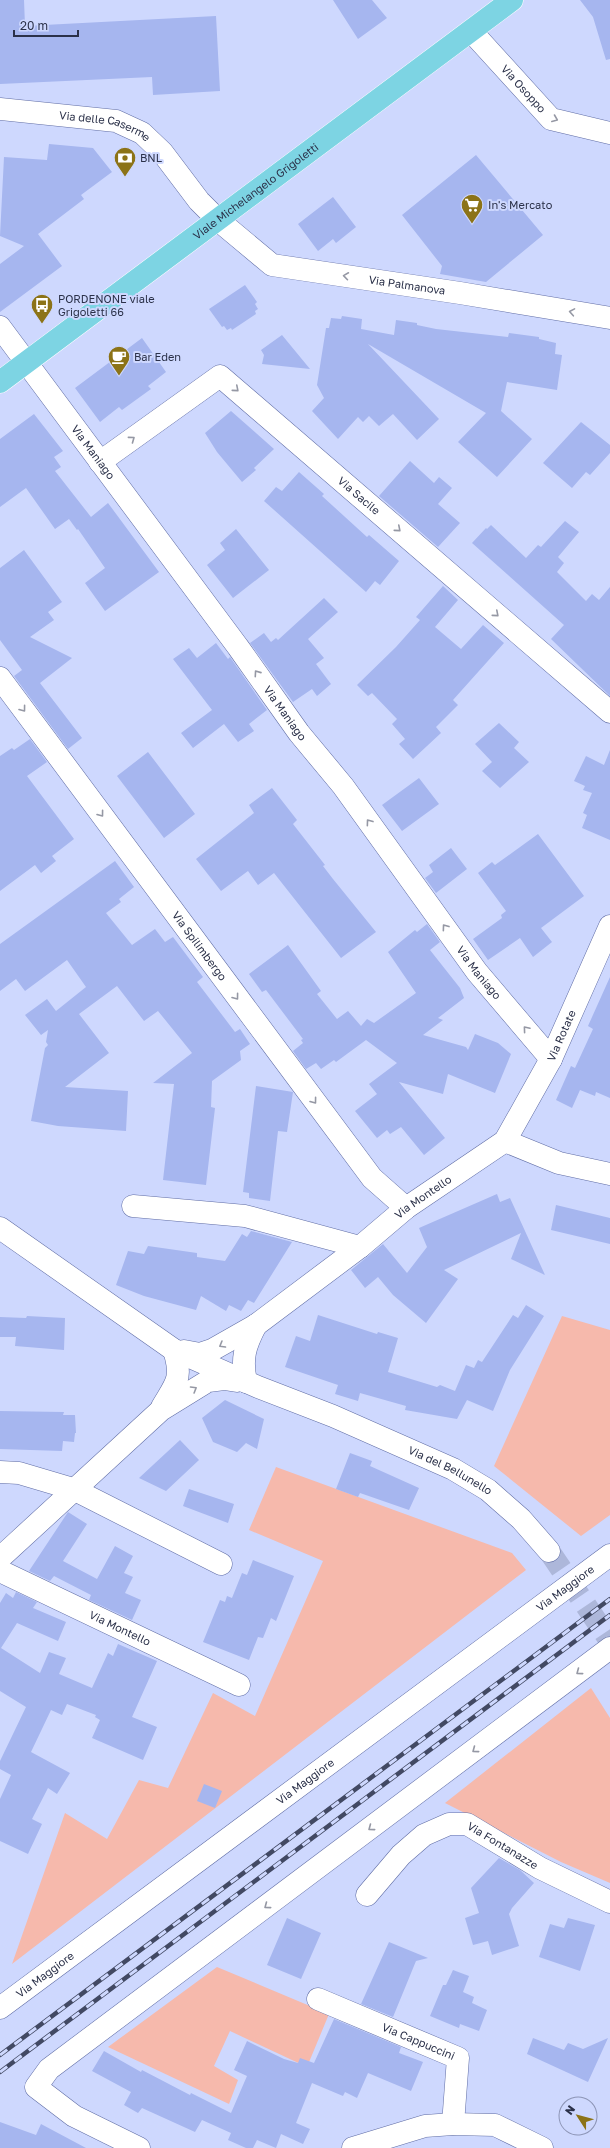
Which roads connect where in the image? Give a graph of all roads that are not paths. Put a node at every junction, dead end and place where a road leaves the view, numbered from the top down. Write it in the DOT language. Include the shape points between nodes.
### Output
graph roads {
  1 [pos="512,0"];
  2 [pos="471,31"];
  3 [pos="0,109"];
  4 [pos="610,133"];
  5 [pos="218,220"];
  6 [pos="610,318"];
  7 [pos="0,327"];
  8 [pos="25,363"];
  9 [pos="0,382"];
  10 [pos="100,462"];
  11 [pos="0,678"];
  12 [pos="610,712"];
  13 [pos="610,926"];
  14 [pos="551,1059"];
  15 [pos="505,1141"];
  16 [pos="610,1174"];
  17 [pos="133,1206"];
  18 [pos="406,1208"];
  19 [pos="0,1228"];
  20 [pos="360,1247"];
  21 [pos="256,1325"];
  22 [pos="174,1350"];
  23 [pos="246,1382"];
  24 [pos="160,1410"];
  25 [pos="0,1472"];
  26 [pos="73,1489"];
  27 [pos="549,1551"];
  28 [pos="610,1555"];
  29 [pos="0,1558"];
  30 [pos="221,1564"];
  31 [pos="0,1571"];
  32 [pos="610,1648"];
  33 [pos="239,1685"];
  34 [pos="367,1895"];
  35 [pos="610,1902"];
  36 [pos="318,1999"];
  37 [pos="0,2008"];
  38 [pos="453,2124"];
  39 [pos="139,2148"];
  40 [pos="353,2148"];
  41 [pos="542,2148"];
  1 -- 2 [label="main road, Viale Michelangelo Grigoletti"];
  2 -- 4 [label="street, Via Osoppo, one-way" via="551,119"];
  2 -- 5 [label="main road, Viale Michelangelo Grigoletti"];
  3 -- 5 [label="street, Via delle Caserme" via="116,121 142,133 162,152 199,201"];
  6 -- 5 [label="street, Via Palmanova, one-way" via="272,265"];
  5 -- 8 [label="main road, Viale Michelangelo Grigoletti"];
  7 -- 8 [label="street, Via Maniago"];
  8 -- 9 [label="main road, Viale Michelangelo Grigoletti"];
  8 -- 10 [label="street, Via Maniago"];
  10 -- 12 [label="street, Via Sacile, one-way" via="220,376"];
  14 -- 10 [label="street, Via Maniago, one-way" via="477,972 343,786 299,733"];
  11 -- 18 [label="street, Via Spilimbergo, one-way" via="372,1178"];
  13 -- 14 [label="street, Via Rotate"];
  14 -- 15 [label="street, Via Rotate"];
  15 -- 16 [label="street" via="559,1163"];
  15 -- 18 [label="street, Via Montello"];
  17 -- 20 [label="street" via="245,1216"];
  18 -- 20 [label="street, Via Montello"];
  19 -- 22 [label="street"];
  20 -- 21 [label="street, Via Montello"];
  21 -- 22 [label="street, Via Montello, one-way" via="200,1354"];
  21 -- 23 [label="street" via="246,1345"];
  22 -- 23 [label="street"];
  22 -- 24 [label="street" via="179,1366 178,1380"];
  24 -- 23 [label="street, one-way" via="208,1381 224,1379"];
  23 -- 27 [label="street, Via del Bellunello" via="333,1416 453,1469 488,1490 521,1519"];
  24 -- 26 [label="street"];
  25 -- 26 [label="street" via="19,1473"];
  26 -- 29 [label="street"];
  26 -- 30 [label="street"];
  28 -- 37 [label="street, Via Maggiore"];
  31 -- 33 [label="street, Via Montello"];
  32 -- 39 [label="street, one-way" via="49,2069 36,2087 74,2116"];
  34 -- 35 [label="street, Via Fontanazze" via="400,1855 424,1835 449,1824 467,1824 540,1868"];
  36 -- 38 [label="street, Via Cappuccini" via="458,2058"];
  38 -- 40 [label="street" via="425,2126"];
  38 -- 41 [label="street" via="495,2125"];
}
